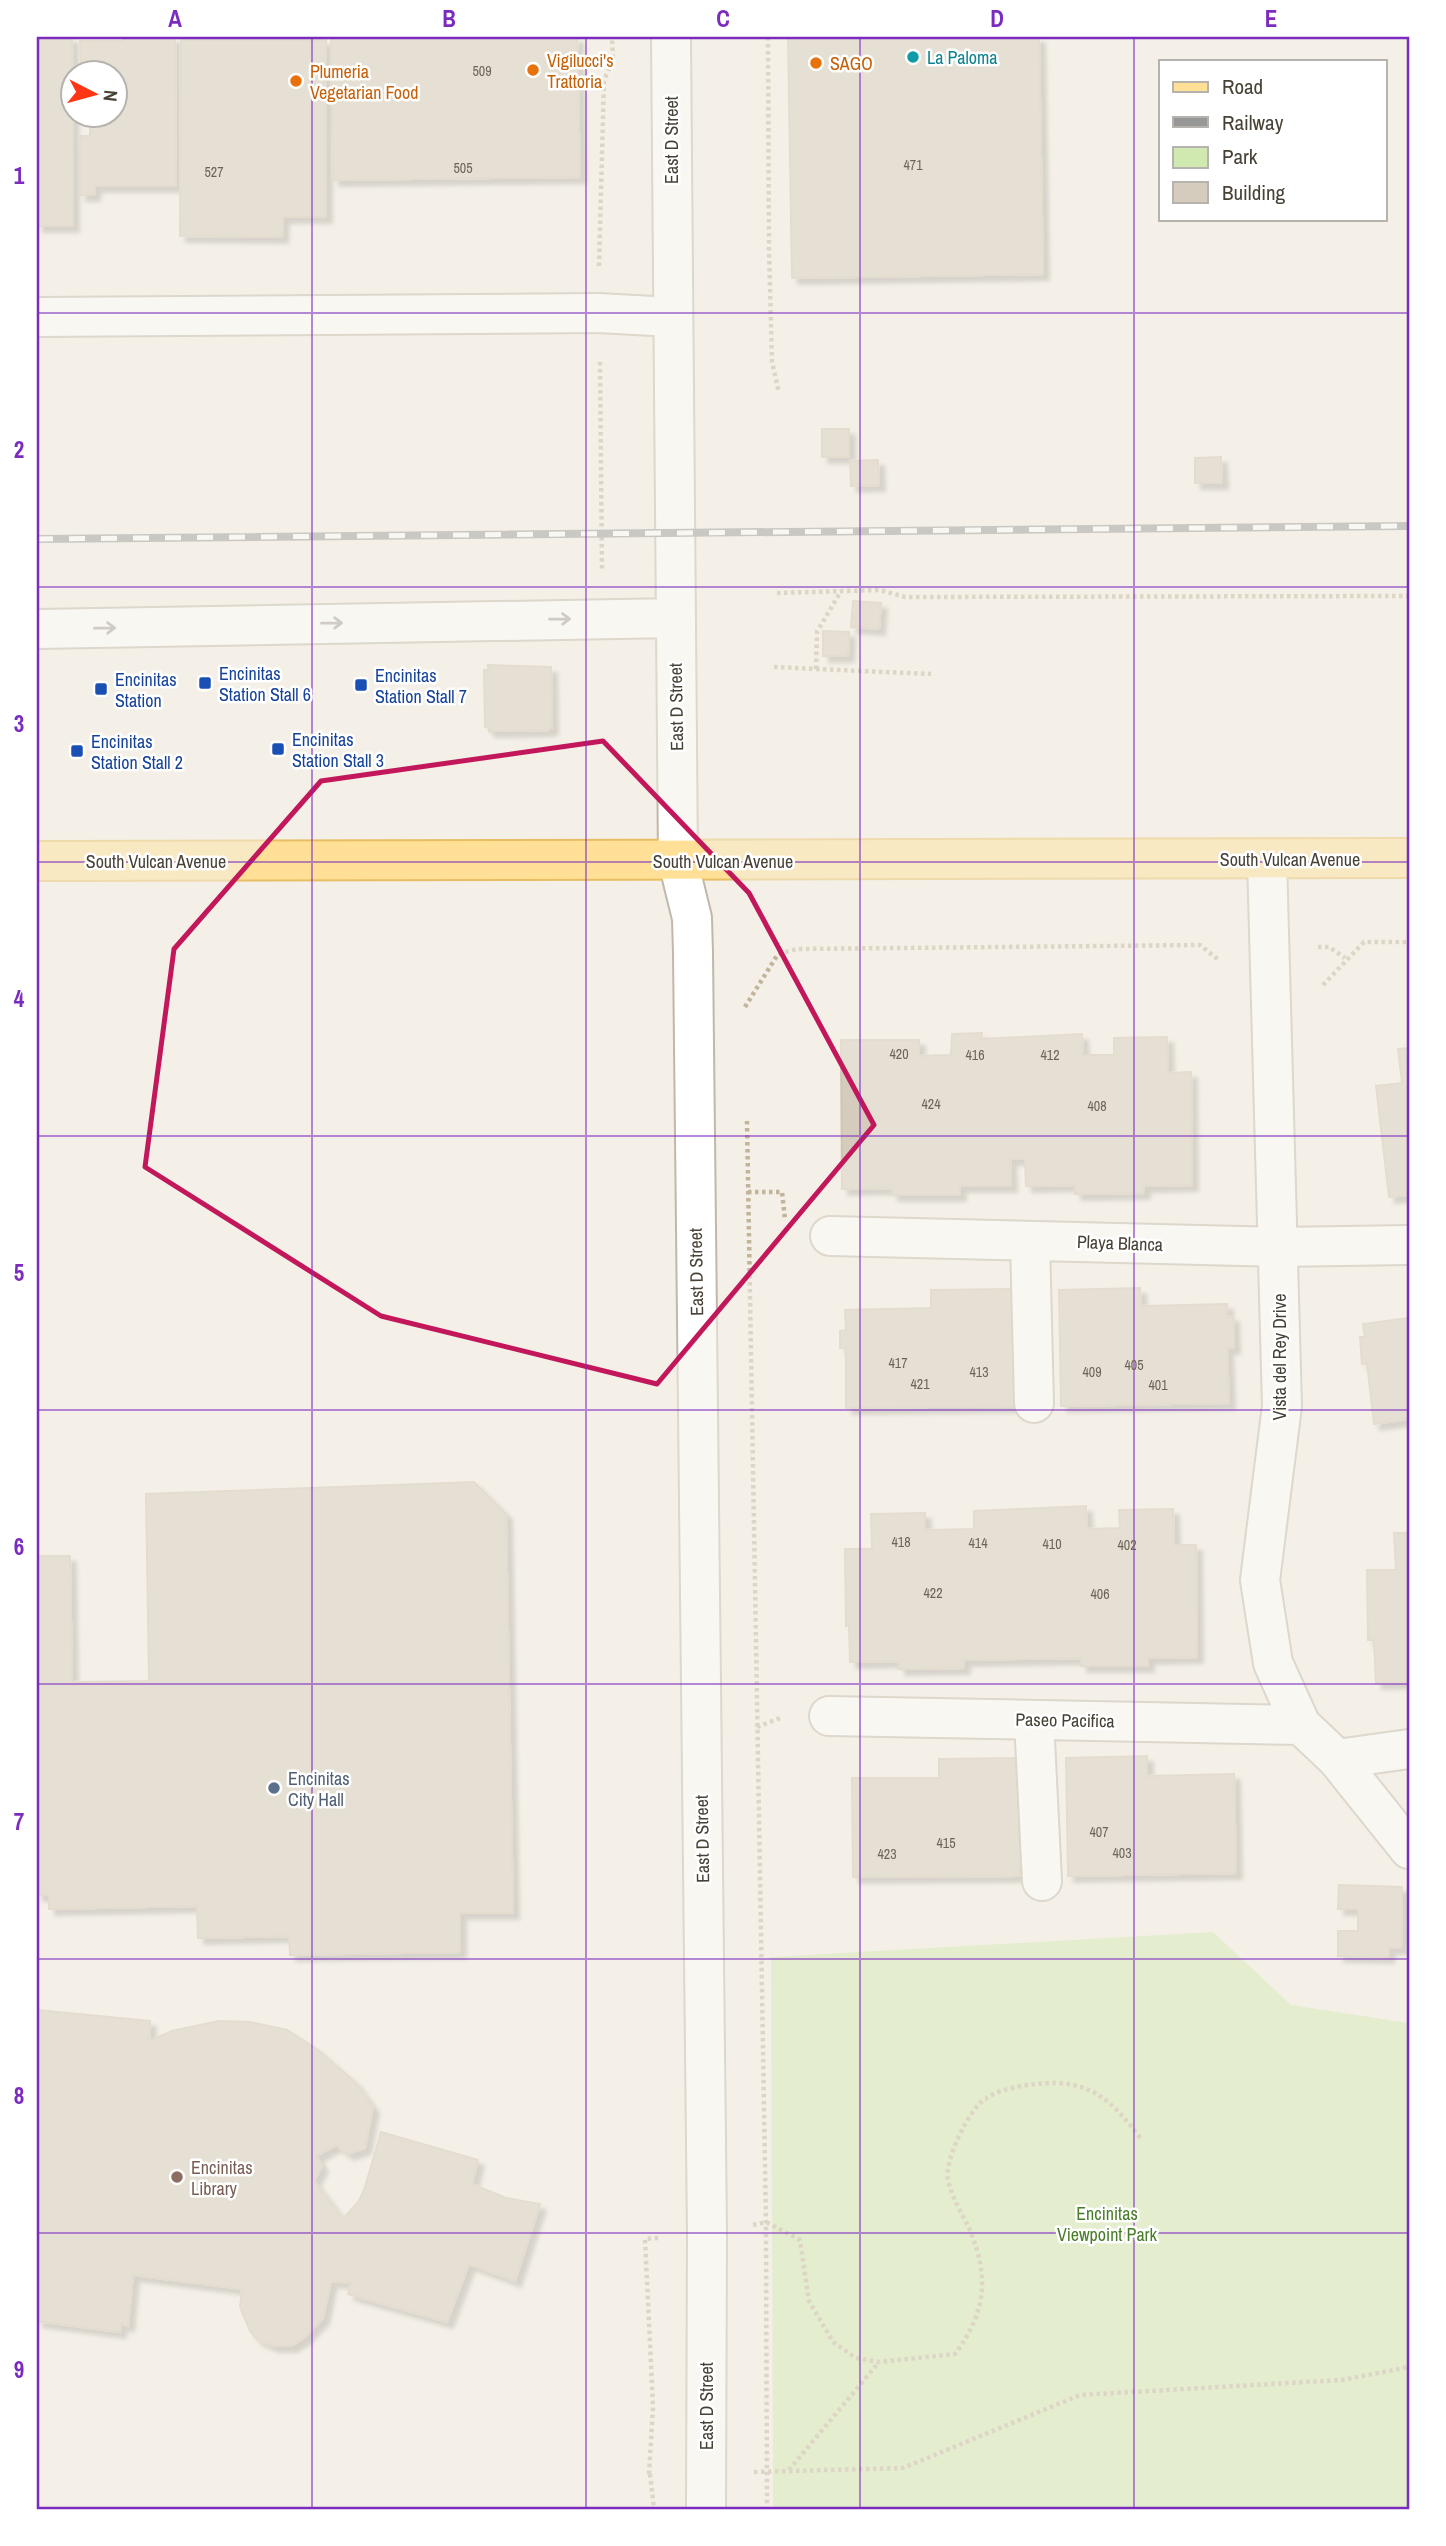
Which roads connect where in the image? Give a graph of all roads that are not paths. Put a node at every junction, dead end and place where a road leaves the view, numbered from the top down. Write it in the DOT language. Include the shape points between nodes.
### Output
graph roads {
  1 [pos="671,37"];
  2 [pos="37,317"];
  3 [pos="672,317"];
  4 [pos="675,618"];
  5 [pos="37,629"];
  6 [pos="1409,858"];
  7 [pos="1267,859"];
  8 [pos="37,861"];
  9 [pos="678,862"];
  10 [pos="830,1236"];
  11 [pos="1030,1241"];
  12 [pos="1409,1245"];
  13 [pos="1278,1247"];
  14 [pos="1034,1403"];
  15 [pos="829,1716"];
  16 [pos="1034,1720"];
  17 [pos="1301,1725"];
  18 [pos="1409,1749"];
  19 [pos="1337,1759"];
  20 [pos="1409,1849"];
  21 [pos="1042,1881"];
  22 [pos="706,2491"];
  1 -- 3 [label="street, East D Street"];
  2 -- 3 [label="street" via="598,313"];
  3 -- 4 [label="street, East D Street"];
  5 -- 4 [label="street, one-way"];
  4 -- 9 [label="street, East D Street"];
  6 -- 7 [label="main road, South Vulcan Avenue"];
  7 -- 9 [label="main road, South Vulcan Avenue"];
  7 -- 13 [label="street, Vista del Rey Drive"];
  8 -- 9 [label="main road, South Vulcan Avenue"];
  9 -- 22 [label="street, East D Street" via="692,918 693,953"];
  10 -- 11 [label="street, Playa Blanca"];
  11 -- 13 [label="street, Playa Blanca"];
  11 -- 14 [label="street"];
  12 -- 13 [label="street, Playa Blanca"];
  13 -- 17 [label="street, Vista del Rey Drive" via="1282,1406 1260,1580 1273,1664"];
  15 -- 16 [label="street, Paseo Pacifica"];
  16 -- 17 [label="street, Paseo Pacifica"];
  16 -- 21 [label="street"];
  17 -- 19 [label="street, Vista del Rey Drive"];
  18 -- 19 [label="street"];
  19 -- 20 [label="street, Vista del Rey Drive"];
}
